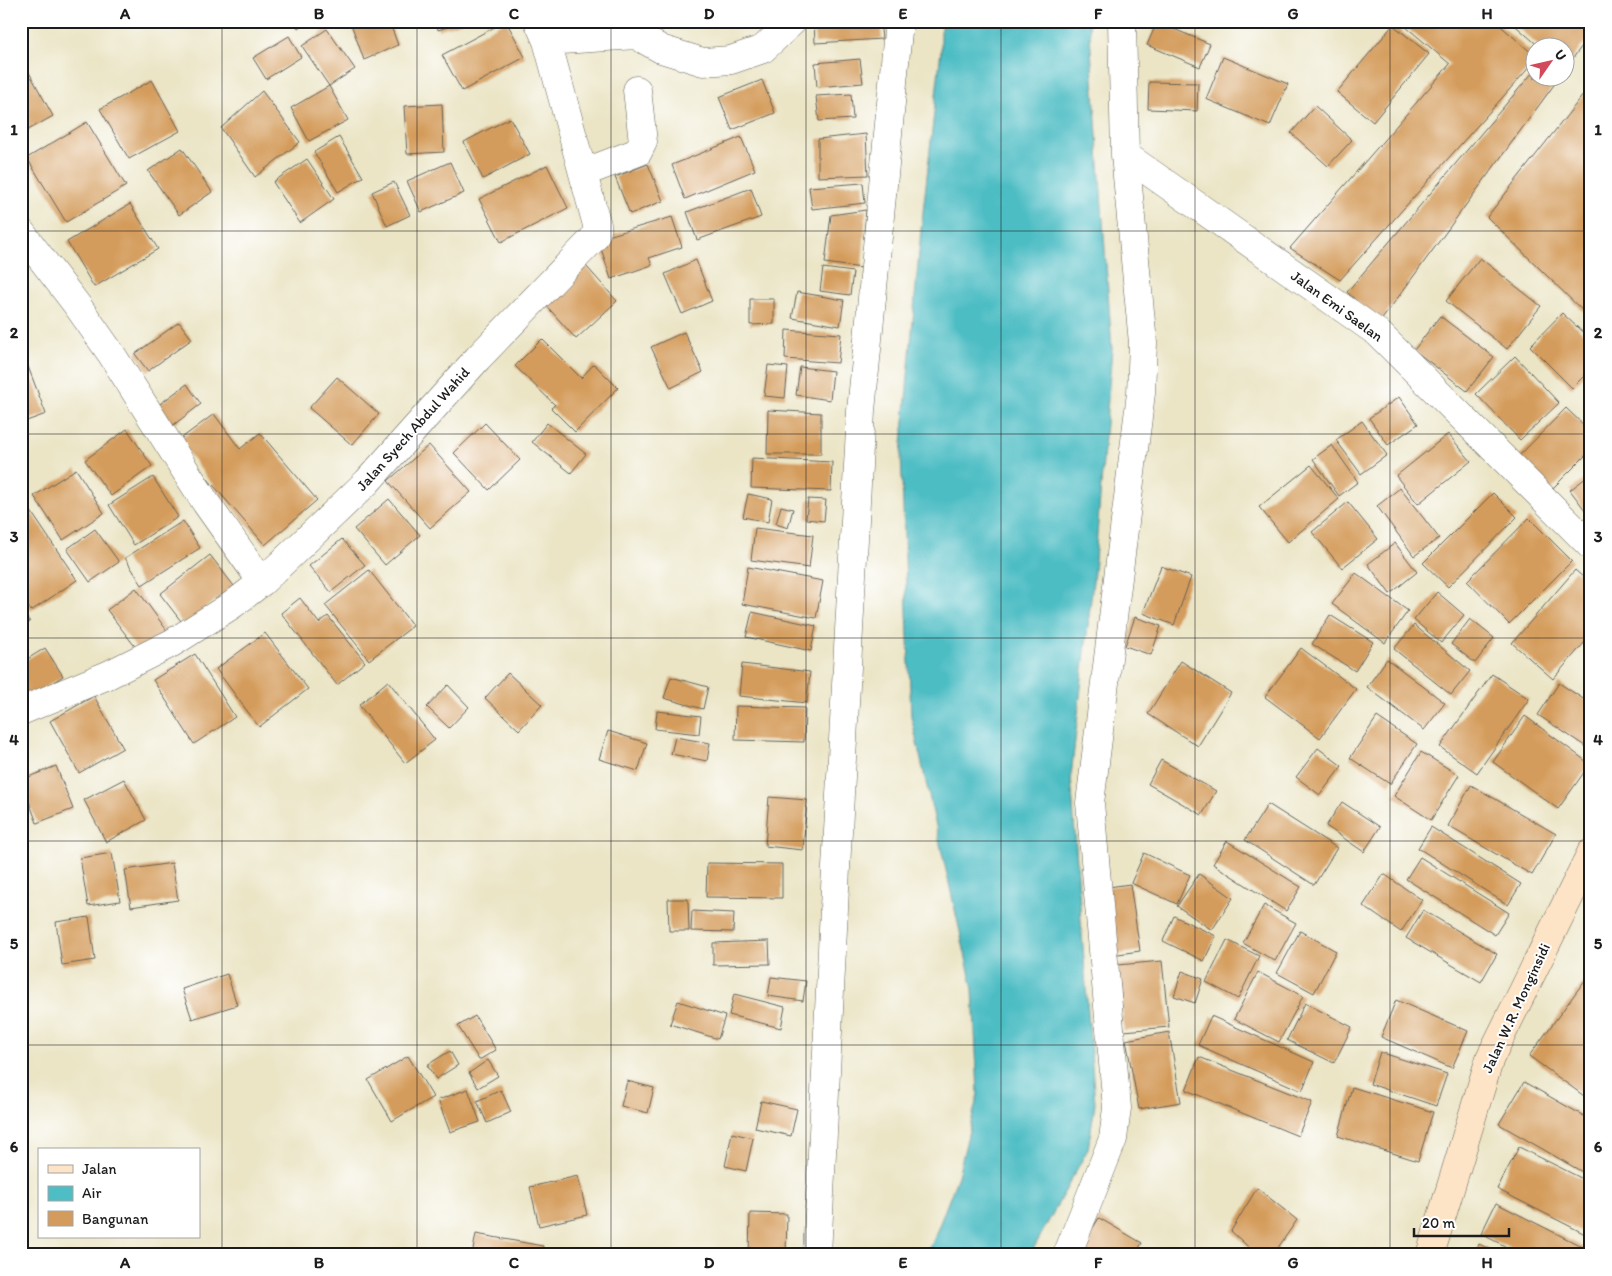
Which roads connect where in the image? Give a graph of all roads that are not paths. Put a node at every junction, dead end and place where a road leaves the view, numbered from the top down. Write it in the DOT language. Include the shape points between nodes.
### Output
graph roads {
  1 [pos="793,21"];
  2 [pos="898,21"];
  3 [pos="1122,21"];
  4 [pos="636,28"];
  5 [pos="542,31"];
  6 [pos="637,90"];
  7 [pos="1125,155"];
  8 [pos="583,173"];
  9 [pos="21,232"];
  10 [pos="1591,546"];
  11 [pos="262,582"];
  12 [pos="21,711"];
  13 [pos="1591,853"];
  14 [pos="817,1255"];
  15 [pos="1067,1255"];
  16 [pos="1430,1255"];
  1 -- 4 [label="street" via="763,49 731,60 703,62 661,48"];
  2 -- 14 [label="street" via="861,411"];
  3 -- 7 [label="street"];
  4 -- 5 [label="street"];
  5 -- 8 [label="street, Jalan Syech Abdul Wahid"];
  6 -- 8 [label="street" via="641,148"];
  7 -- 10 [label="street, Jalan Emi Saelan" via="1378,333"];
  7 -- 15 [label="street" via="1143,343 1141,393 1090,803 1117,1108 1113,1139"];
  8 -- 11 [label="street, Jalan Syech Abdul Wahid" via="597,225 594,238 478,358 367,482"];
  9 -- 11 [label="street" via="77,304 206,503"];
  11 -- 12 [label="street, Jalan Syech Abdul Wahid" via="172,642 108,676"];
  13 -- 16 [label="main road, Jalan W.R. Monginsidi" via="1490,1058"];
}
